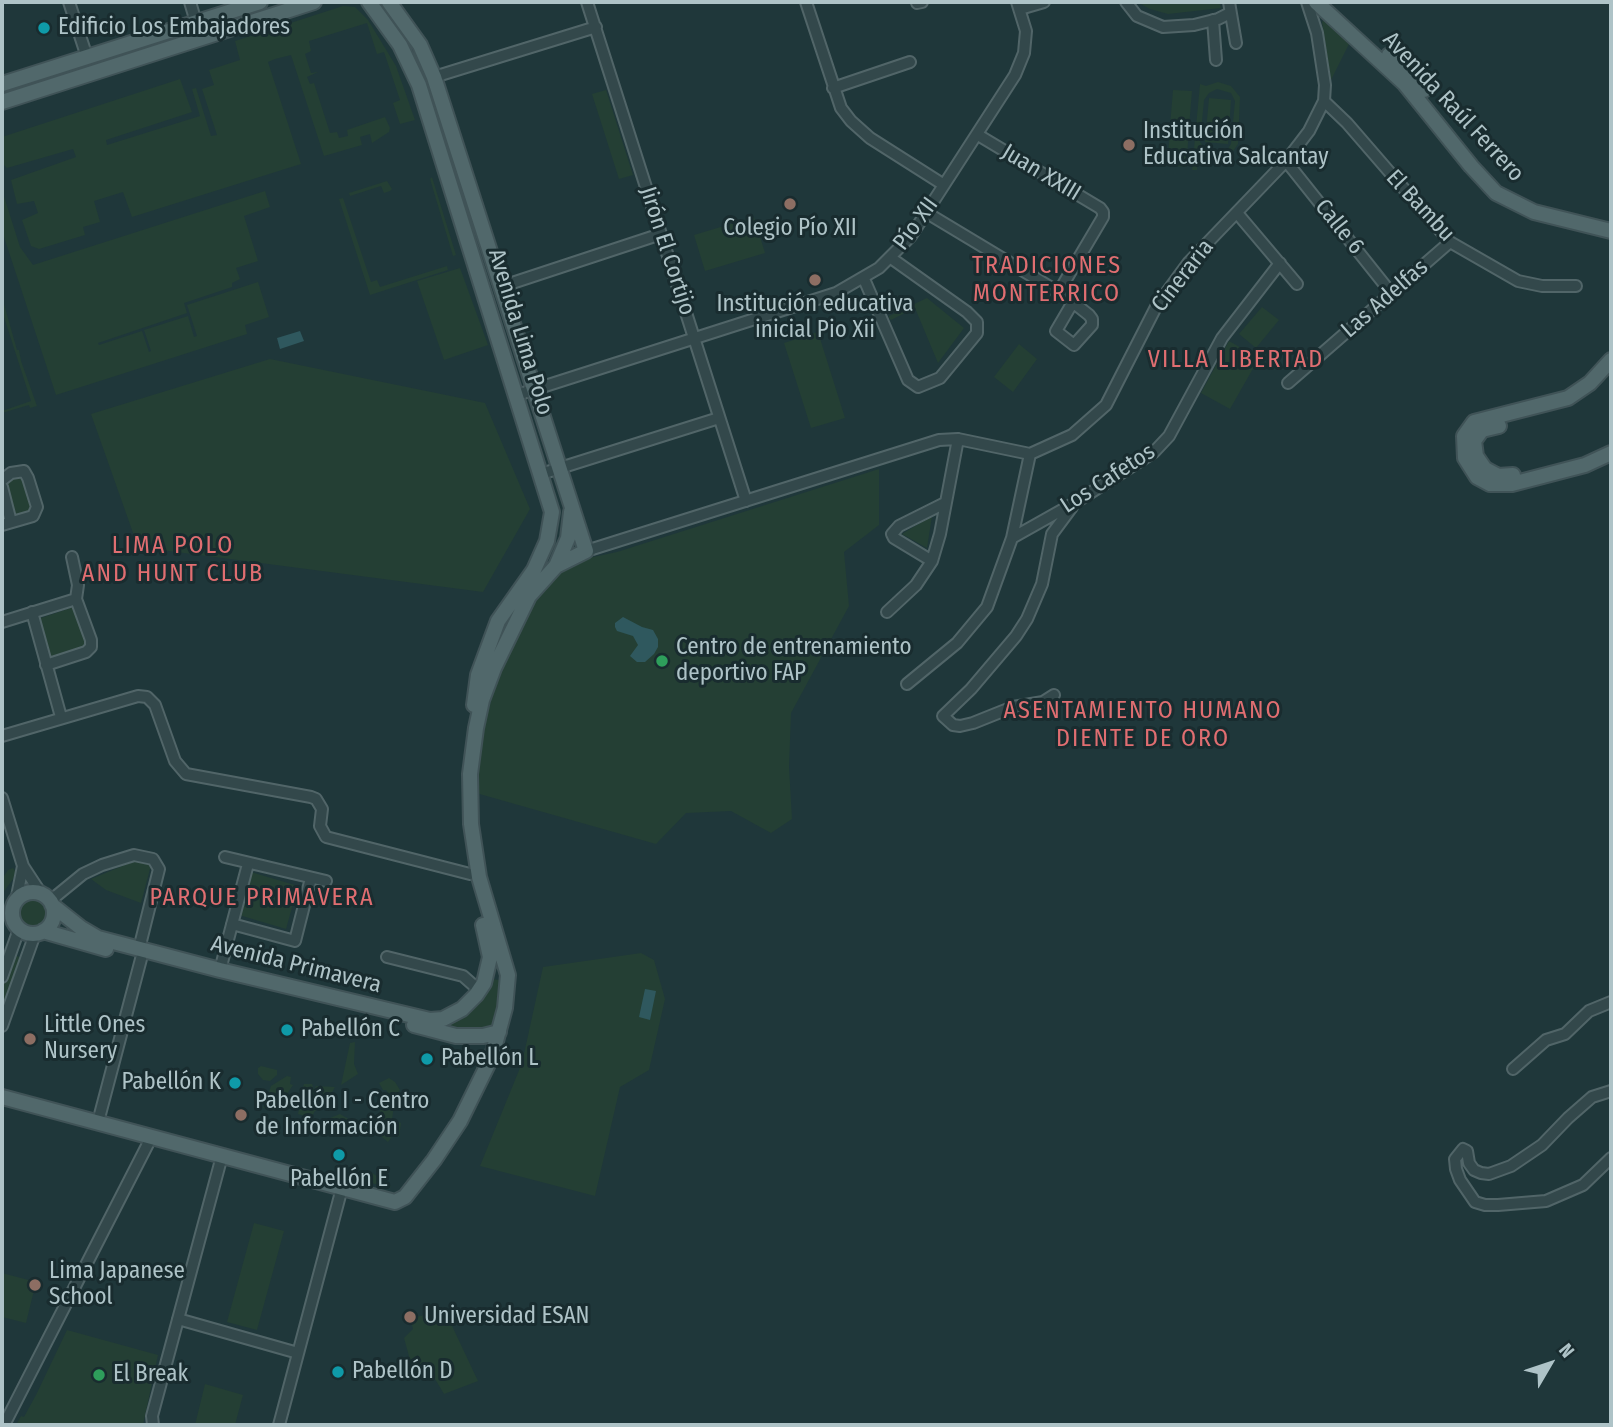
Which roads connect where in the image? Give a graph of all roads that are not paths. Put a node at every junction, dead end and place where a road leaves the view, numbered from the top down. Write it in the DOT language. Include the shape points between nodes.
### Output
graph roads {
  1 [pos="69,2"];
  2 [pos="190,2"];
  3 [pos="260,2"];
  4 [pos="314,2"];
  5 [pos="369,2"];
  6 [pos="587,2"];
  7 [pos="806,2"];
  8 [pos="1044,2"];
  9 [pos="1126,2"];
  10 [pos="1307,2"];
  11 [pos="1316,2"];
  12 [pos="1330,2"];
  13 [pos="392,4"];
  14 [pos="1019,5"];
  15 [pos="1230,7"];
  16 [pos="274,8"];
  17 [pos="1213,20"];
  18 [pos="196,22"];
  19 [pos="596,27"];
  20 [pos="1236,43"];
  21 [pos="87,57"];
  22 [pos="1216,60"];
  23 [pos="910,62"];
  24 [pos="434,77"];
  25 [pos="2,84"];
  26 [pos="833,88"];
  27 [pos="1324,101"];
  28 [pos="2,102"];
  29 [pos="978,135"];
  30 [pos="1286,161"];
  31 [pos="944,185"];
  32 [pos="927,213"];
  33 [pos="1237,213"];
  34 [pos="1611,221"];
  35 [pos="1611,230"];
  36 [pos="661,234"];
  37 [pos="485,239"];
  38 [pos="1450,242"];
  39 [pos="469,244"];
  40 [pos="891,258"];
  41 [pos="1280,263"];
  42 [pos="864,279"];
  43 [pos="1297,284"];
  44 [pos="1576,286"];
  45 [pos="500,287"];
  46 [pos="1056,291"];
  47 [pos="1392,293"];
  48 [pos="1073,302"];
  49 [pos="695,339"];
  50 [pos="1611,360"];
  51 [pos="1611,375"];
  52 [pos="1287,383"];
  53 [pos="534,391"];
  54 [pos="517,395"];
  55 [pos="719,418"];
  56 [pos="958,439"];
  57 [pos="1611,446"];
  58 [pos="1611,453"];
  59 [pos="1030,454"];
  60 [pos="560,470"];
  61 [pos="541,474"];
  62 [pos="2,480"];
  63 [pos="2,487"];
  64 [pos="746,501"];
  65 [pos="1076,502"];
  66 [pos="945,503"];
  67 [pos="571,511"];
  68 [pos="6,524"];
  69 [pos="1012,538"];
  70 [pos="586,551"];
  71 [pos="72,557"];
  72 [pos="932,561"];
  73 [pos="556,566"];
  74 [pos="76,599"];
  75 [pos="32,612"];
  76 [pos="887,612"];
  77 [pos="2,622"];
  78 [pos="46,665"];
  79 [pos="907,684"];
  80 [pos="1054,695"];
  81 [pos="61,717"];
  82 [pos="2,736"];
  83 [pos="2,798"];
  84 [pos="225,858"];
  85 [pos="248,864"];
  86 [pos="23,866"];
  87 [pos="470,874"];
  88 [pos="311,878"];
  89 [pos="326,881"];
  90 [pos="48,900"];
  91 [pos="11,903"];
  92 [pos="232,924"];
  93 [pos="12,925"];
  94 [pos="39,933"];
  95 [pos="12,951"];
  96 [pos="140,954"];
  97 [pos="27,956"];
  98 [pos="387,957"];
  99 [pos="220,970"];
  100 [pos="2,976"];
  101 [pos="483,984"];
  102 [pos="507,991"];
  103 [pos="1611,1002"];
  104 [pos="2,1026"];
  105 [pos="499,1032"];
  106 [pos="456,1035"];
  107 [pos="487,1068"];
  108 [pos="1513,1069"];
  109 [pos="1611,1091"];
  110 [pos="2,1097"];
  111 [pos="98,1122"];
  112 [pos="152,1136"];
  113 [pos="222,1156"];
  114 [pos="1611,1157"];
  115 [pos="342,1188"];
  116 [pos="178,1319"];
  117 [pos="298,1353"];
  118 [pos="4,1425"];
  119 [pos="153,1425"];
  120 [pos="279,1425"];
  1 -- 21 [label="street"];
  2 -- 18 [label="street"];
  3 -- 18 [label="main road"];
  4 -- 16 [label="main road"];
  5 -- 39 [label="main road, Avenida Lima Polo" via="403,51 419,85"];
  6 -- 19 [label="street, Jirón El Cortijo"];
  7 -- 26 [label="street"];
  8 -- 14 [label="street"];
  9 -- 17 [label="street" via="1137,16 1163,27"];
  10 -- 27 [label="street, Cineraria" via="1323,65"];
  11 -- 35 [label="main road, Avenida Raúl Ferrero" via="1405,84 1496,193 1534,212"];
  12 -- 34 [label="main road, Avenida Raúl Ferrero" via="1411,75 1500,185 1537,204"];
  13 -- 24 [label="main road, Avenida Lima Polo" via="421,45"];
  14 -- 29 [label="street, Pío XII" via="1026,31 1021,65"];
  15 -- 17 [label="street"];
  15 -- 20 [label="street"];
  16 -- 28 [label="main road"];
  17 -- 22 [label="street"];
  18 -- 21 [label="main road"];
  19 -- 24 [label="street"];
  19 -- 36 [label="street, Jirón El Cortijo"];
  21 -- 25 [label="main road"];
  23 -- 26 [label="street"];
  24 -- 37 [label="main road, Avenida Lima Polo"];
  26 -- 31 [label="street" via="841,108 860,130"];
  27 -- 30 [label="street, Cineraria"];
  27 -- 38 [label="street, El Bambu"];
  29 -- 31 [label="street, Pío XII"];
  29 -- 46 [label="street, Juan XXIII" via="1103,212"];
  30 -- 33 [label="street, Cineraria"];
  30 -- 47 [label="street, Calle 6"];
  31 -- 32 [label="street, Pío XII"];
  32 -- 40 [label="street, Pío XII"];
  32 -- 46 [label="street"];
  33 -- 41 [label="street"];
  33 -- 59 [label="street, Cineraria" via="1189,262 1156,307 1106,405 1072,435"];
  36 -- 45 [label="street"];
  36 -- 49 [label="street, Jirón El Cortijo"];
  37 -- 39 [label="main road"];
  37 -- 45 [label="main road, Avenida Lima Polo"];
  38 -- 44 [label="street, El Bambu" via="1518,281"];
  38 -- 47 [label="street, Las Adelfas"];
  39 -- 54 [label="main road, Avenida Lima Polo"];
  40 -- 42 [label="street, Pío XII"];
  40 -- 42 [label="street" via="977,322 977,333 940,378 918,387 908,380"];
  41 -- 43 [label="street"];
  41 -- 65 [label="street, Los Cafetos" via="1222,338 1169,436 1154,452"];
  42 -- 49 [label="street, Pío XII" via="836,293"];
  45 -- 53 [label="main road, Avenida Lima Polo"];
  46 -- 48 [label="street"];
  47 -- 52 [label="street, Las Adelfas"];
  49 -- 53 [label="street, Pío XII"];
  49 -- 55 [label="street, Jirón El Cortijo"];
  50 -- 58 [label="main road" via="1568,398 1474,422 1464,436 1465,458 1477,477 1490,484 1513,484 1559,473"];
  51 -- 57 [label="main road" via="1570,407 1482,430 1474,441 1480,463 1497,476 1551,467"];
  53 -- 54 [label="street, Pío XII"];
  53 -- 60 [label="main road, Avenida Lima Polo"];
  54 -- 61 [label="main road, Avenida Lima Polo"];
  55 -- 60 [label="street"];
  55 -- 64 [label="street, Jirón El Cortijo"];
  56 -- 59 [label="street"];
  56 -- 64 [label="street" via="939,440"];
  56 -- 66 [label="street"];
  59 -- 69 [label="street"];
  60 -- 61 [label="street"];
  60 -- 67 [label="main road, Avenida Lima Polo"];
  61 -- 87 [label="main road, Avenida Lima Polo" via="552,512 547,541 534,570 498,621 478,675 462,802"];
  62 -- 68 [label="street" via="24,471 37,507 33,516"];
  63 -- 68 [label="street"];
  64 -- 70 [label="street"];
  65 -- 69 [label="street, Los Cafetos"];
  65 -- 80 [label="street" via="1052,534 1034,608 1016,636 943,716 960,726"];
  66 -- 72 [label="street"];
  66 -- 72 [label="street" via="892,534"];
  67 -- 70 [label="main road, Avenida Lima Polo"];
  67 -- 73 [label="main road, Avenida Lima Polo" via="568,538"];
  69 -- 79 [label="street" via="987,607 957,643"];
  70 -- 73 [label="main road"];
  71 -- 74 [label="street"];
  72 -- 76 [label="street" via="916,585"];
  73 -- 102 [label="main road" via="529,596 501,650 482,699 470,774 477,864 507,970"];
  74 -- 75 [label="street"];
  74 -- 78 [label="street" via="91,647"];
  75 -- 77 [label="street"];
  75 -- 78 [label="street"];
  78 -- 81 [label="street"];
  81 -- 82 [label="street"];
  81 -- 87 [label="street" via="138,696 150,699 175,761 186,774 311,797 322,809 320,826 326,837"];
  83 -- 86 [label="street"];
  84 -- 85 [label="street"];
  85 -- 88 [label="street"];
  85 -- 92 [label="street"];
  86 -- 90 [label="street"];
  86 -- 91 [label="street"];
  87 -- 101 [label="main road, Avenida Lima Polo" via="489,957"];
  88 -- 89 [label="street"];
  88 -- 92 [label="street" via="295,941"];
  90 -- 91 [label="main road" via="27,893"];
  90 -- 94 [label="main road" via="52,921"];
  90 -- 96 [label="main road, Avenida Primavera" via="92,935"];
  90 -- 96 [label="street" via="83,874 113,861 134,855 149,857 159,869"];
  91 -- 93 [label="main road"];
  92 -- 99 [label="street"];
  93 -- 94 [label="main road"];
  93 -- 95 [label="street"];
  94 -- 96 [label="main road, Avenida Primavera"];
  94 -- 97 [label="street"];
  95 -- 97 [label="street"];
  95 -- 100 [label="street"];
  96 -- 99 [label="main road, Avenida Primavera"];
  96 -- 106 [label="main road, Avenida Primavera"];
  96 -- 111 [label="street"];
  97 -- 104 [label="street"];
  98 -- 101 [label="street"];
  99 -- 101 [label="main road, Avenida Primavera" via="430,1020 462,1009"];
  101 -- 102 [label="main road" via="492,975 501,976"];
  102 -- 105 [label="main road"];
  103 -- 108 [label="street" via="1589,1011 1565,1034 1546,1040"];
  105 -- 106 [label="main road, Avenida Primavera"];
  105 -- 107 [label="main road"];
  106 -- 107 [label="main road" via="482,1046"];
  107 -- 115 [label="main road" via="460,1121 405,1197 395,1202"];
  109 -- 114 [label="street" via="1592,1097 1542,1145 1511,1166 1481,1173 1469,1163 1467,1151 1463,1149 1455,1158 1460,1181 1475,1202 1499,1205 1546,1201 1583,1185"];
  110 -- 111 [label="main road"];
  111 -- 112 [label="main road"];
  112 -- 113 [label="main road"];
  112 -- 118 [label="street"];
  113 -- 115 [label="main road"];
  113 -- 116 [label="street"];
  115 -- 117 [label="street"];
  116 -- 117 [label="street"];
  116 -- 119 [label="street"];
  117 -- 120 [label="street"];
}
